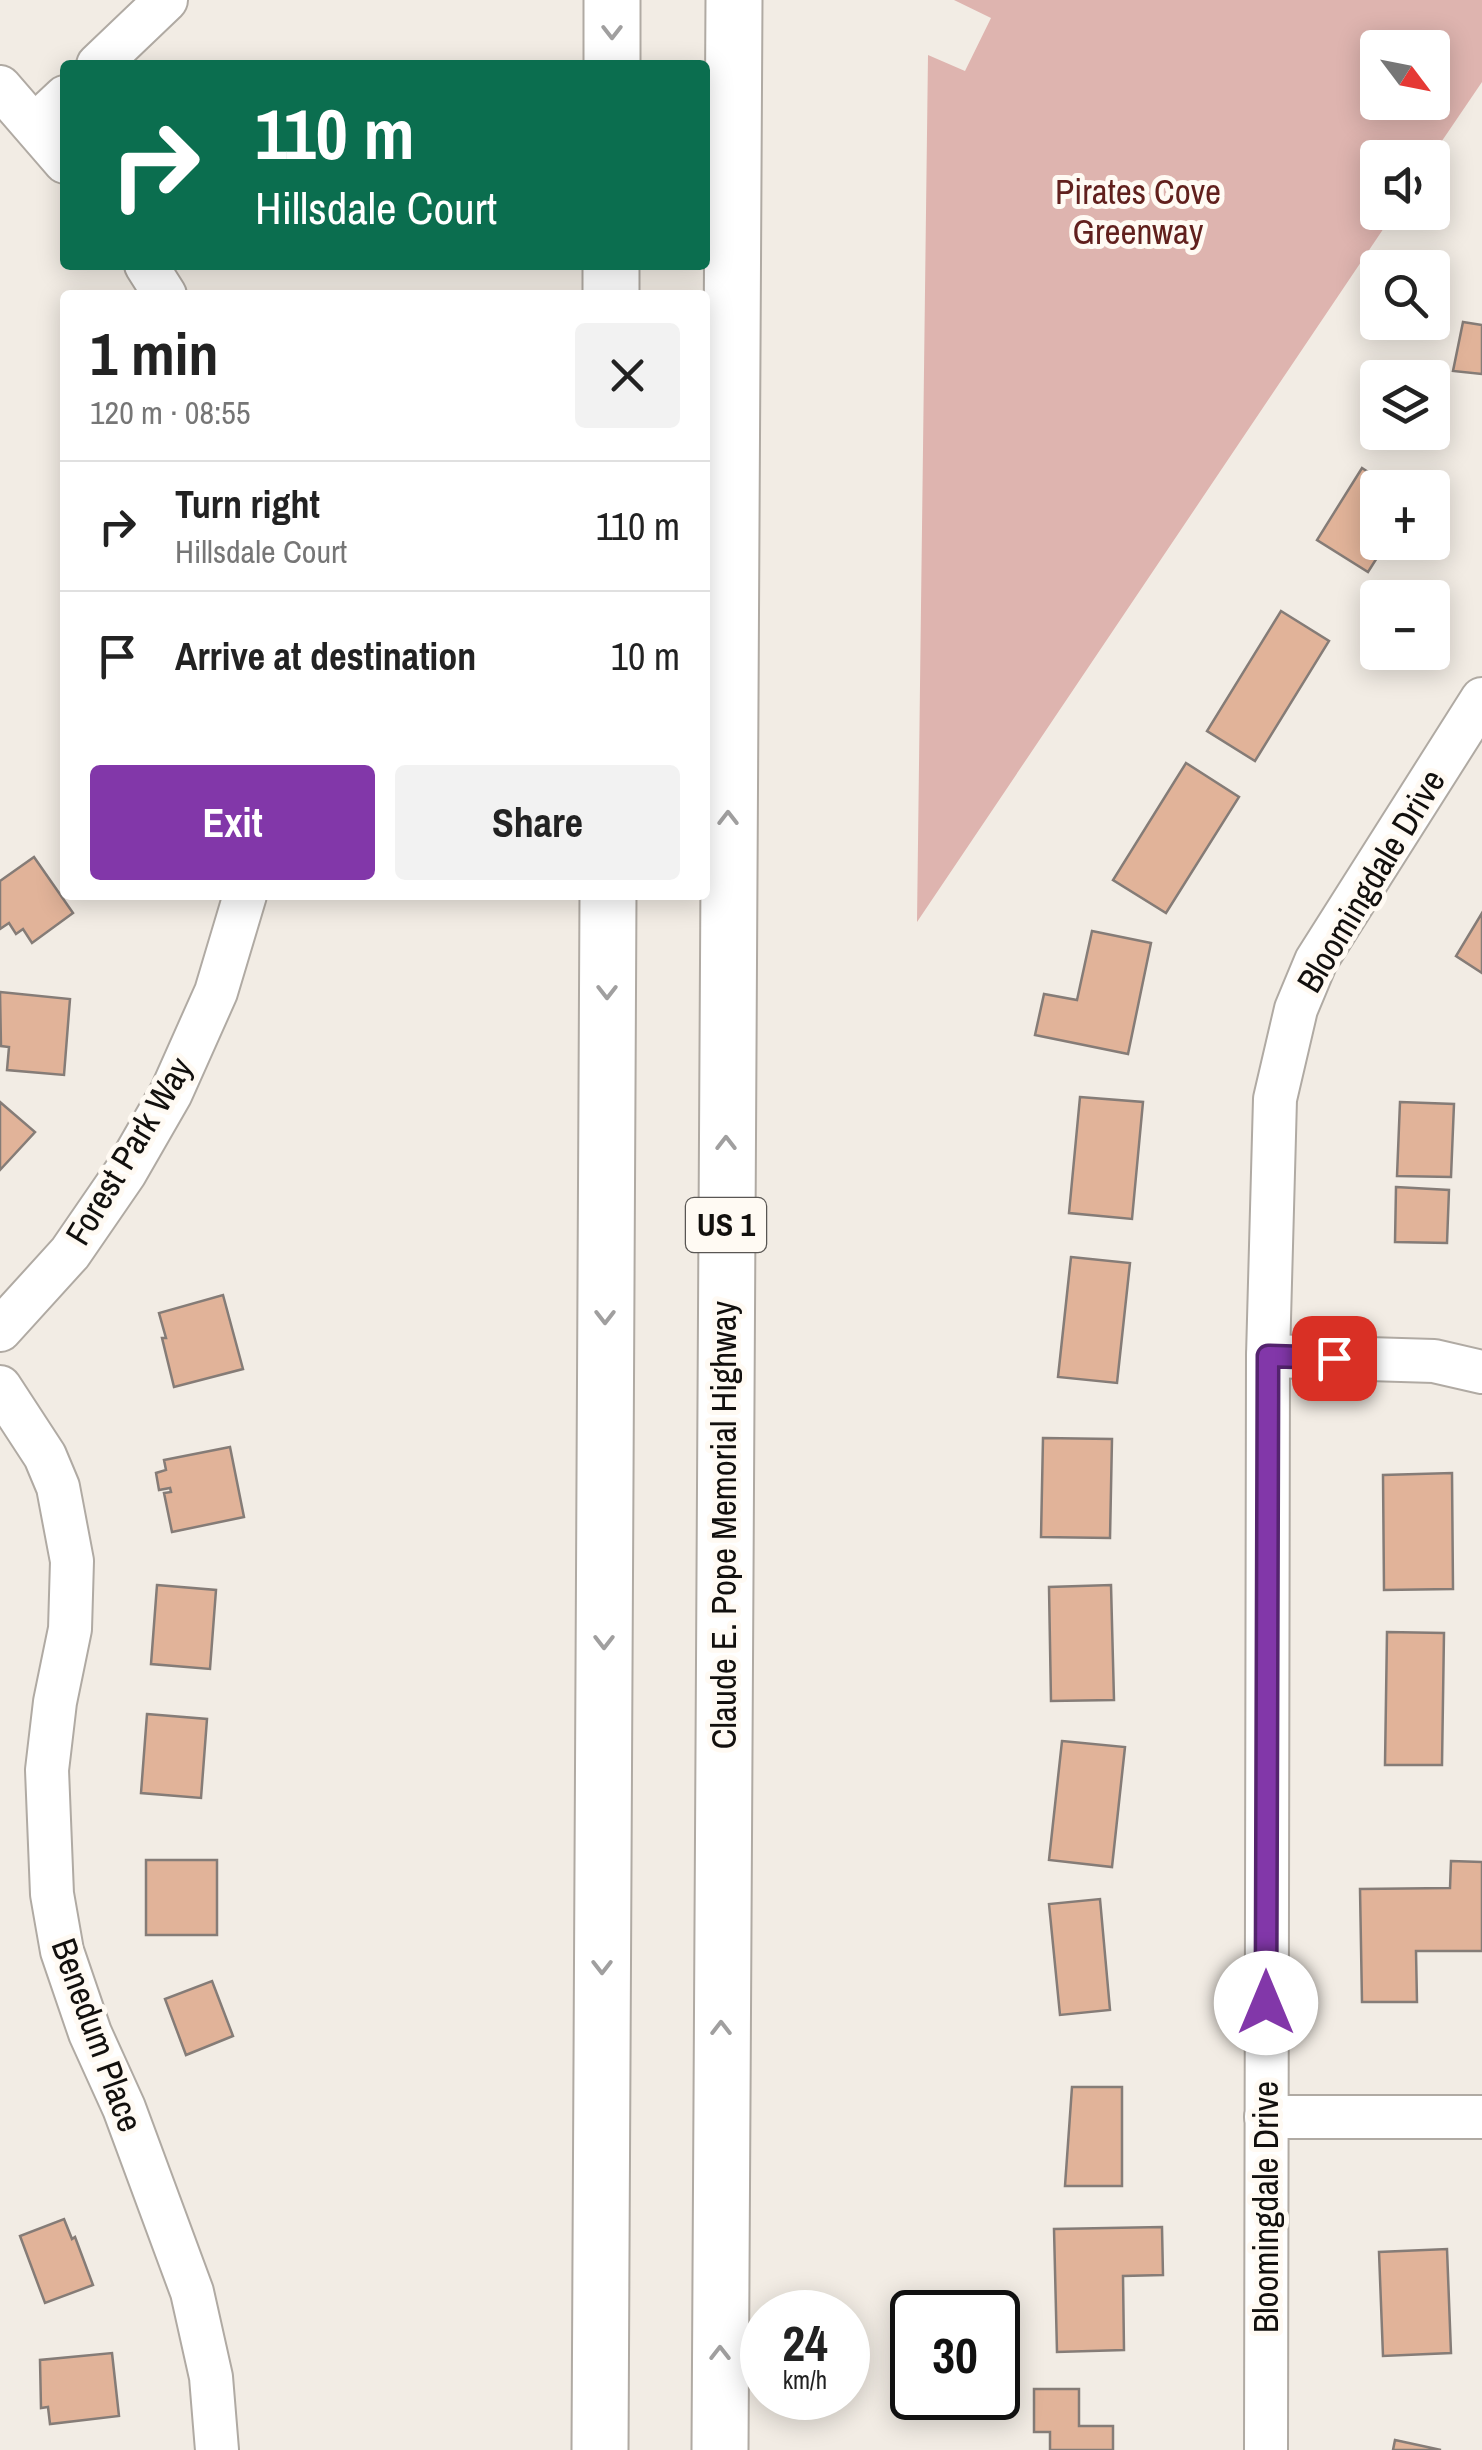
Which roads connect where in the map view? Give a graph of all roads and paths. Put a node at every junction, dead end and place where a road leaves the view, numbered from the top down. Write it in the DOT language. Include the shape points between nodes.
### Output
graph roads {
  1 [pos="612,0"];
  2 [pos="734,0"];
  3 [pos="154,4"];
  4 [pos="103,60"];
  5 [pos="612,60"];
  6 [pos="0,86"];
  7 [pos="50,111"];
  8 [pos="60,145"];
  9 [pos="1482,699"];
  10 [pos="244,900"];
  11 [pos="608,900"];
  12 [pos="0,1330"];
  13 [pos="1268,1356"];
  14 [pos="1482,1372"];
  15 [pos="0,1388"];
  16 [pos="1266,2117"];
  17 [pos="1482,2117"];
  18 [pos="217,2450"];
  19 [pos="600,2450"];
  20 [pos="720,2450"];
  21 [pos="1266,2450"];
  1 -- 5 [label="highway, one-way"];
  20 -- 2 [label="highway, Claude E. Pope Memorial Highway / US 1, one-way"];
  3 -- 4 [label="street"];
  6 -- 7 [label="street"];
  7 -- 8 [label="street"];
  9 -- 13 [label="street, Bloomingdale Drive" via="1316,961 1296,1010 1274,1099"];
  10 -- 12 [label="street, Forest Park Way" via="216,992 171,1093 70,1253"];
  11 -- 19 [label="highway, one-way"];
  13 -- 14 [label="street" via="1434,1361"];
  13 -- 16 [label="street, Bloomingdale Drive"];
  15 -- 18 [label="street, Benedum Place" via="46,1456 72,1561 70,1629 47,1770 52,1894 62,1951 192,2292 212,2376"];
  16 -- 17 [label="street"];
  16 -- 21 [label="street, Bloomingdale Drive"];
}
